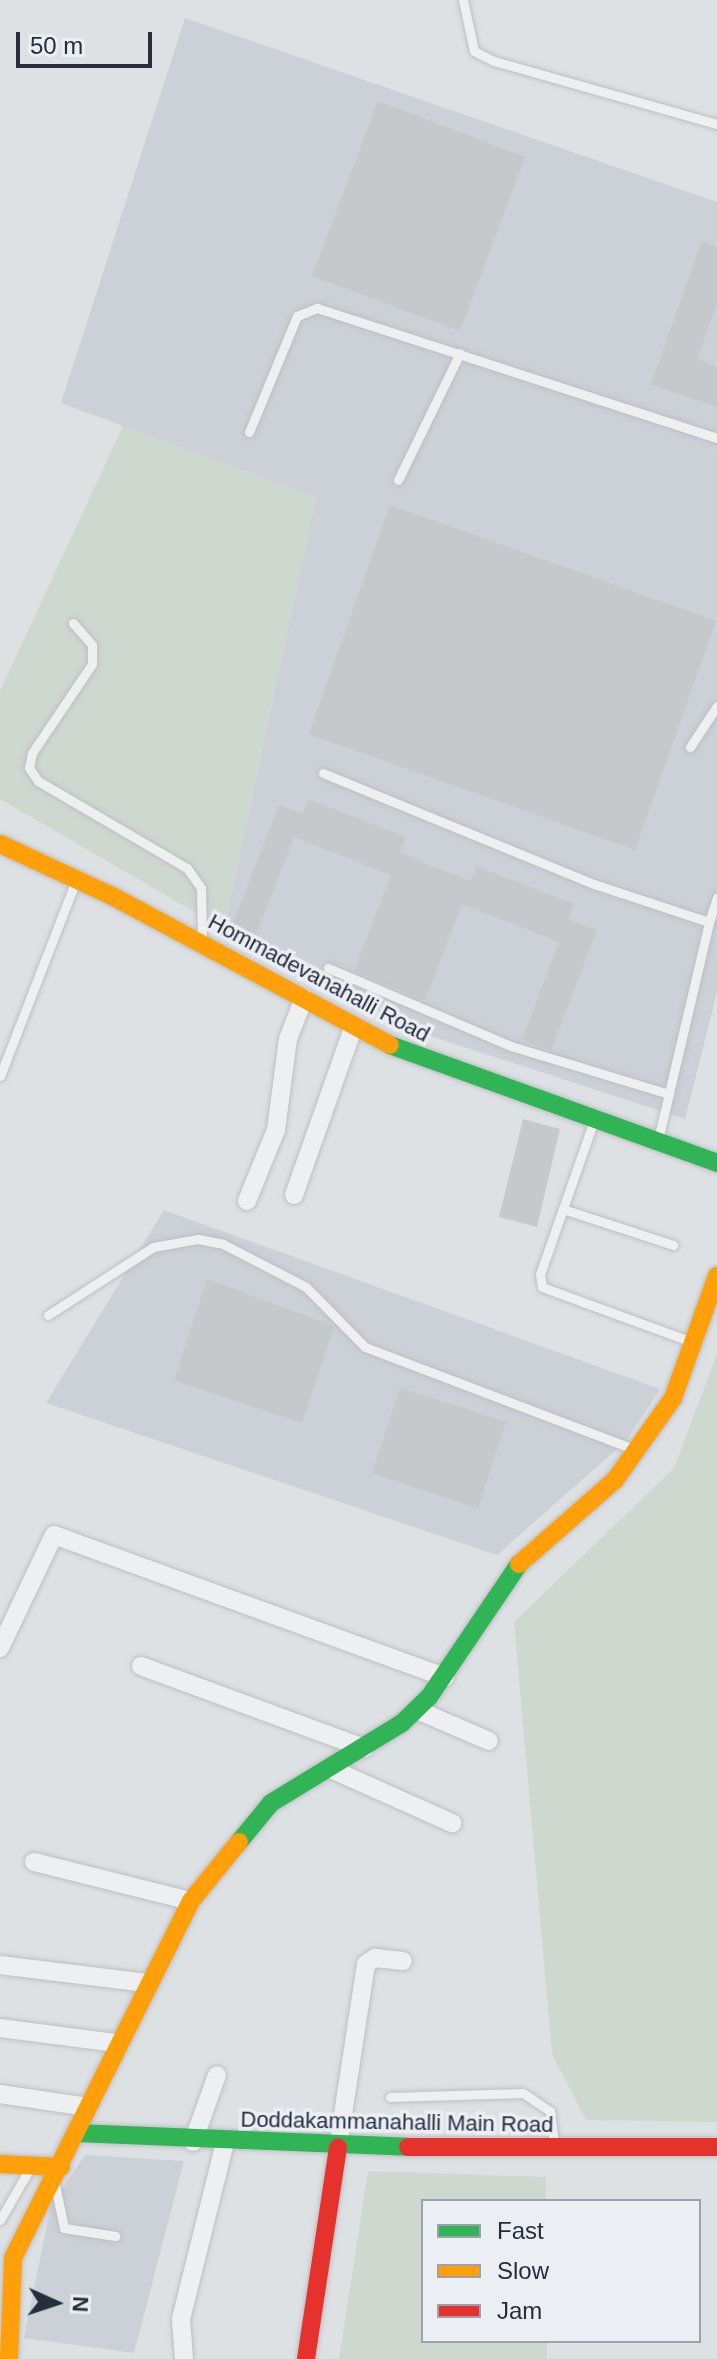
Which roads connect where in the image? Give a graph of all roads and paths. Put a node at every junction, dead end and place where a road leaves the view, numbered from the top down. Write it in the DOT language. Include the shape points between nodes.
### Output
graph roads {
  1 [pos="463,0"];
  2 [pos="717,124"];
  3 [pos="460,353"];
  4 [pos="249,432"];
  5 [pos="717,438"];
  6 [pos="398,480"];
  7 [pos="73,623"];
  8 [pos="717,706"];
  9 [pos="690,747"];
  10 [pos="323,773"];
  11 [pos="0,844"];
  12 [pos="77,879"];
  13 [pos="717,897"];
  14 [pos="709,922"];
  15 [pos="202,944"];
  16 [pos="328,968"];
  17 [pos="304,998"];
  18 [pos="354,1026"];
  19 [pos="0,1076"];
  20 [pos="669,1094"];
  21 [pos="594,1120"];
  22 [pos="658,1143"];
  23 [pos="717,1163"];
  24 [pos="294,1195"];
  25 [pos="247,1201"];
  26 [pos="563,1209"];
  27 [pos="673,1245"];
  28 [pos="717,1276"];
  29 [pos="48,1315"];
  30 [pos="693,1342"];
  31 [pos="640,1452"];
  32 [pos="0,1648"];
  33 [pos="141,1666"];
  34 [pos="445,1677"];
  35 [pos="417,1710"];
  36 [pos="489,1741"];
  37 [pos="364,1748"];
  38 [pos="331,1769"];
  39 [pos="452,1823"];
  40 [pos="34,1862"];
  41 [pos="191,1901"];
  42 [pos="403,1961"];
  43 [pos="0,1965"];
  44 [pos="147,1983"];
  45 [pos="0,2028"];
  46 [pos="115,2043"];
  47 [pos="217,2075"];
  48 [pos="0,2094"];
  49 [pos="390,2097"];
  50 [pos="88,2107"];
  51 [pos="77,2133"];
  52 [pos="193,2142"];
  53 [pos="225,2142"];
  54 [pos="338,2147"];
  55 [pos="717,2147"];
  56 [pos="554,2150"];
  57 [pos="0,2164"];
  58 [pos="32,2166"];
  59 [pos="57,2175"];
  60 [pos="0,2220"];
  61 [pos="115,2236"];
  62 [pos="9,2359"];
  63 [pos="184,2359"];
  64 [pos="306,2359"];
  1 -- 2 [label="lane" via="474,51 484,56"];
  3 -- 4 [label="lane" via="309,308 297,316"];
  3 -- 5 [label="lane"];
  3 -- 6 [label="lane"];
  7 -- 15 [label="lane" via="92,645 92,664 29,768 38,781 187,868 201,888"];
  8 -- 9 [label="lane"];
  10 -- 14 [label="lane" via="594,884"];
  11 -- 12 [label="street, Hommadevanahalli Road"];
  12 -- 15 [label="street, Hommadevanahalli Road"];
  12 -- 19 [label="lane"];
  13 -- 14 [label="lane"];
  14 -- 20 [label="lane"];
  15 -- 17 [label="street, Hommadevanahalli Road"];
  16 -- 20 [label="lane" via="511,1046"];
  17 -- 18 [label="street, Hommadevanahalli Road"];
  17 -- 25 [label="street" via="288,1039 276,1130"];
  18 -- 21 [label="street, Hommadevanahalli Road" via="407,1054"];
  18 -- 24 [label="street"];
  20 -- 22 [label="lane"];
  21 -- 22 [label="street, Hommadevanahalli Road"];
  21 -- 26 [label="lane"];
  22 -- 23 [label="street, Hommadevanahalli Road"];
  26 -- 27 [label="lane"];
  26 -- 30 [label="lane" via="540,1274 542,1287"];
  28 -- 30 [label="street"];
  29 -- 31 [label="lane" via="153,1247 198,1239 223,1244 306,1287 365,1347"];
  30 -- 31 [label="street" via="673,1398"];
  31 -- 34 [label="street" via="505,1576"];
  32 -- 34 [label="street" via="54,1535"];
  33 -- 37 [label="street"];
  34 -- 35 [label="street"];
  35 -- 36 [label="street"];
  35 -- 37 [label="street"];
  37 -- 38 [label="street"];
  38 -- 39 [label="street"];
  38 -- 41 [label="street" via="271,1803"];
  40 -- 41 [label="street"];
  41 -- 44 [label="street"];
  42 -- 54 [label="street" via="375,1958 366,1964"];
  43 -- 44 [label="street"];
  44 -- 46 [label="street"];
  45 -- 46 [label="street"];
  46 -- 50 [label="street"];
  47 -- 52 [label="street"];
  48 -- 50 [label="street"];
  49 -- 56 [label="lane" via="523,2093 550,2111"];
  50 -- 51 [label="street"];
  51 -- 52 [label="street, Doddakammanahalli Main Road"];
  51 -- 59 [label="street"];
  52 -- 53 [label="street, Doddakammanahalli Main Road"];
  53 -- 54 [label="street, Doddakammanahalli Main Road"];
  53 -- 63 [label="street" via="181,2319"];
  54 -- 56 [label="street, Doddakammanahalli Main Road"];
  54 -- 64 [label="street"];
  55 -- 56 [label="street, Doddakammanahalli Main Road"];
  57 -- 58 [label="street"];
  58 -- 59 [label="street"];
  58 -- 60 [label="lane"];
  59 -- 61 [label="lane" via="58,2221 64,2228"];
  59 -- 62 [label="street" via="13,2258 5,2340"];
}
